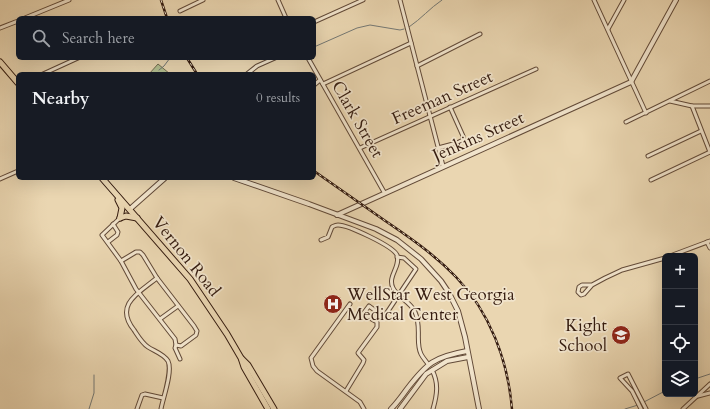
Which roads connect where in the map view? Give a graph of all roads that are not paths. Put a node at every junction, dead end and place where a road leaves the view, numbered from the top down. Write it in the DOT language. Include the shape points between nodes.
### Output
graph roads {
  1 [pos="69,0"];
  2 [pos="203,0"];
  3 [pos="278,0"];
  4 [pos="363,0"];
  5 [pos="400,0"];
  6 [pos="594,0"];
  7 [pos="624,0"];
  8 [pos="676,0"];
  9 [pos="180,11"];
  10 [pos="30,16"];
  11 [pos="285,16"];
  12 [pos="316,21"];
  13 [pos="16,22"];
  14 [pos="0,28"];
  15 [pos="608,29"];
  16 [pos="480,34"];
  17 [pos="411,43"];
  18 [pos="74,60"];
  19 [pos="270,60"];
  20 [pos="309,60"];
  21 [pos="0,62"];
  22 [pos="417,66"];
  23 [pos="536,69"];
  24 [pos="47,72"];
  25 [pos="250,72"];
  26 [pos="316,72"];
  27 [pos="316,73"];
  28 [pos="320,80"];
  29 [pos="16,81"];
  30 [pos="710,81"];
  31 [pos="631,82"];
  32 [pos="316,83"];
  33 [pos="323,84"];
  34 [pos="670,101"];
  35 [pos="692,106"];
  36 [pos="710,106"];
  37 [pos="450,107"];
  38 [pos="646,113"];
  39 [pos="430,116"];
  40 [pos="626,122"];
  41 [pos="702,131"];
  42 [pos="360,148"];
  43 [pos="438,148"];
  44 [pos="710,152"];
  45 [pos="648,156"];
  46 [pos="443,166"];
  47 [pos="16,172"];
  48 [pos="0,179"];
  49 [pos="104,180"];
  50 [pos="163,180"];
  51 [pos="240,180"];
  52 [pos="651,180"];
  53 [pos="110,187"];
  54 [pos="384,192"];
  55 [pos="130,209"];
  56 [pos="337,215"];
  57 [pos="120,218"];
  58 [pos="138,219"];
  59 [pos="113,224"];
  60 [pos="321,240"];
  61 [pos="108,242"];
  62 [pos="709,242"];
  63 [pos="710,248"];
  64 [pos="678,253"];
  65 [pos="397,257"];
  66 [pos="662,259"];
  67 [pos="121,261"];
  68 [pos="156,278"];
  69 [pos="592,285"];
  70 [pos="139,292"];
  71 [pos="399,295"];
  72 [pos="350,304"];
  73 [pos="178,306"];
  74 [pos="160,319"];
  75 [pos="176,345"];
  76 [pos="467,351"];
  77 [pos="468,357"];
  78 [pos="241,358"];
  79 [pos="180,359"];
  80 [pos="428,364"];
  81 [pos="432,370"];
  82 [pos="710,384"];
  83 [pos="346,391"];
  84 [pos="710,393"];
  85 [pos="698,396"];
  86 [pos="697,397"];
  87 [pos="698,397"];
  88 [pos="163,398"];
  89 [pos="138,409"];
  90 [pos="160,409"];
  91 [pos="268,409"];
  92 [pos="274,409"];
  93 [pos="364,409"];
  94 [pos="391,409"];
  95 [pos="400,409"];
  96 [pos="433,409"];
  97 [pos="479,409"];
  98 [pos="641,409"];
  99 [pos="646,409"];
  100 [pos="683,409"];
  1 -- 10 [label="street"];
  2 -- 9 [label="street"];
  3 -- 11 [label="street"];
  4 -- 12 [label="street"];
  5 -- 17 [label="street"];
  6 -- 15 [label="street"];
  7 -- 15 [label="street"];
  8 -- 31 [label="street"];
  13 -- 14 [label="street"];
  15 -- 31 [label="street"];
  16 -- 22 [label="street"];
  17 -- 22 [label="street"];
  17 -- 33 [label="street"];
  18 -- 24 [label="street"];
  19 -- 25 [label="street"];
  20 -- 26 [label="street, Clark Street"];
  21 -- 29 [label="main road"];
  22 -- 39 [label="street"];
  23 -- 37 [label="street, Freeman Street"];
  27 -- 28 [label="street, Clark Street"];
  28 -- 32 [label="street"];
  28 -- 33 [label="street, Clark Street"];
  30 -- 34 [label="street"];
  31 -- 38 [label="street"];
  31 -- 46 [label="street, Jenkins Street"];
  33 -- 42 [label="street, Clark Street"];
  34 -- 35 [label="street"];
  34 -- 38 [label="street"];
  35 -- 36 [label="street"];
  35 -- 41 [label="street"];
  37 -- 39 [label="street, Freeman Street"];
  37 -- 43 [label="street" via="463,140"];
  38 -- 40 [label="street"];
  39 -- 42 [label="street, Freeman Street"];
  39 -- 43 [label="street"];
  41 -- 44 [label="street"];
  41 -- 45 [label="street"];
  42 -- 54 [label="street, Clark Street"];
  43 -- 46 [label="street"];
  44 -- 52 [label="street"];
  46 -- 54 [label="street, Jenkins Street"];
  47 -- 48 [label="street"];
  49 -- 53 [label="main road, Vernon Road"];
  50 -- 55 [label="street"];
  51 -- 56 [label="street"];
  53 -- 55 [label="main road, Vernon Road"];
  53 -- 57 [label="main road" via="122,208"];
  54 -- 56 [label="street, Jenkins Street"];
  55 -- 58 [label="main road, Vernon Road"];
  56 -- 76 [label="street" via="390,236 410,249 427,265 445,287 455,305"];
  57 -- 58 [label="main road" via="132,216"];
  57 -- 59 [label="street"];
  58 -- 78 [label="main road, Vernon Road" via="190,279"];
  59 -- 61 [label="street" via="118,232"];
  59 -- 61 [label="street" via="102,235"];
  60 -- 65 [label="street" via="328,237 332,227 340,225 382,242 392,249"];
  61 -- 67 [label="street"];
  62 -- 63 [label="street"];
  62 -- 64 [label="street"];
  65 -- 71 [label="street" via="398,264 391,282"];
  65 -- 71 [label="street" via="404,258 416,269"];
  66 -- 69 [label="street" via="622,270"];
  67 -- 68 [label="street" via="140,252"];
  67 -- 70 [label="street"];
  68 -- 70 [label="street"];
  68 -- 73 [label="street"];
  69 -- 69 [label="street" via="584,294 578,292 582,285"];
  70 -- 74 [label="street"];
  70 -- 88 [label="street" via="127,304 125,313 128,323 144,344 168,361 169,370"];
  71 -- 80 [label="street" via="415,312 419,324 420,352"];
  71 -- 83 [label="street" via="384,317 369,306 363,314 376,322 377,327 358,353 364,360"];
  72 -- 83 [label="street" via="312,358 314,368"];
  73 -- 74 [label="street"];
  73 -- 75 [label="street" via="197,331 196,335 181,346"];
  74 -- 75 [label="street" via="175,339"];
  75 -- 79 [label="street"];
  76 -- 77 [label="street"];
  76 -- 80 [label="street" via="443,356"];
  77 -- 81 [label="street" via="447,361"];
  77 -- 97 [label="street"];
  78 -- 91 [label="main road, Vernon Road"];
  78 -- 92 [label="main road, Vernon Road" via="248,365"];
  80 -- 81 [label="street"];
  80 -- 94 [label="street"];
  81 -- 95 [label="street" via="421,380"];
  81 -- 96 [label="street" via="437,386"];
  82 -- 85 [label="street"];
  83 -- 93 [label="street" via="360,402"];
  84 -- 87 [label="street"];
  86 -- 100 [label="street"];
  88 -- 89 [label="street" via="142,395"];
  88 -- 90 [label="street"];
  98 -- 99 [label="street" via="632,391 620,378 628,374"];
}
